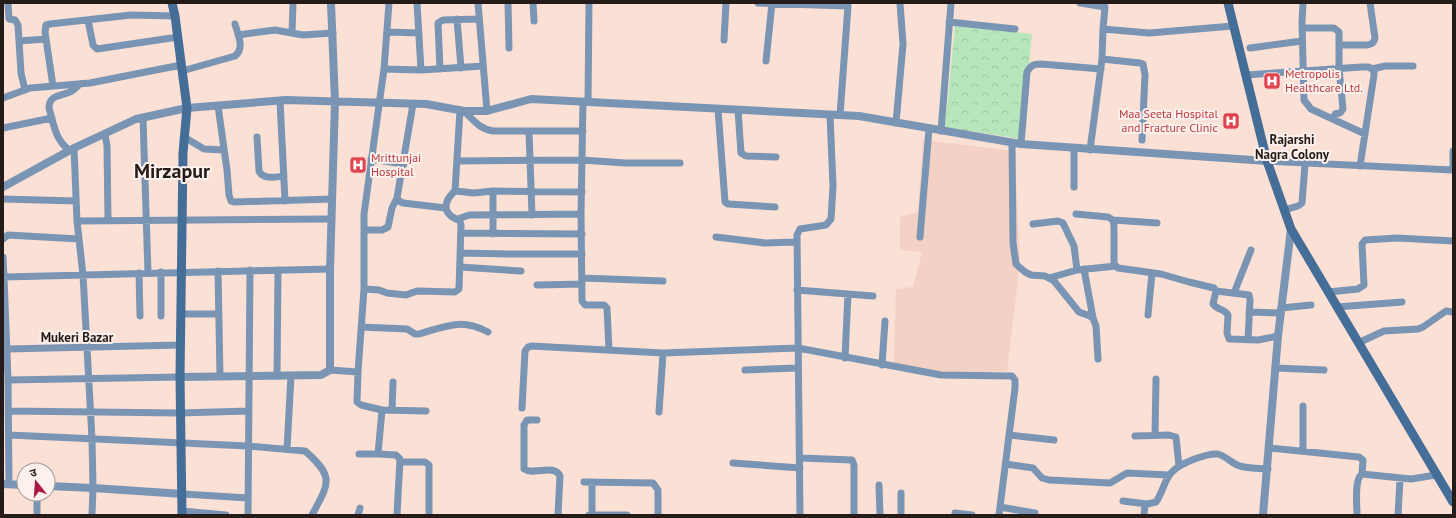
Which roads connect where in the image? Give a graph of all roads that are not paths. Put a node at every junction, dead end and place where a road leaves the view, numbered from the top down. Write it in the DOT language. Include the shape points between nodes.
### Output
graph roads {
  1 [pos="8,3"];
  2 [pos="172,3"];
  3 [pos="293,3"];
  4 [pos="331,3"];
  5 [pos="389,3"];
  6 [pos="417,3"];
  7 [pos="478,3"];
  8 [pos="508,3"];
  9 [pos="533,3"];
  10 [pos="589,3"];
  11 [pos="726,3"];
  12 [pos="758,3"];
  13 [pos="772,3"];
  14 [pos="900,3"];
  15 [pos="951,3"];
  16 [pos="1080,3"];
  17 [pos="1228,3"];
  18 [pos="1303,3"];
  19 [pos="1370,3"];
  20 [pos="848,4"];
  21 [pos="175,16"];
  22 [pos="457,19"];
  23 [pos="479,19"];
  24 [pos="88,20"];
  25 [pos="534,21"];
  26 [pos="949,22"];
  27 [pos="235,24"];
  28 [pos="1234,26"];
  29 [pos="1302,28"];
  30 [pos="1015,29"];
  31 [pos="1103,29"];
  32 [pos="387,32"];
  33 [pos="292,33"];
  34 [pos="333,33"];
  35 [pos="419,33"];
  36 [pos="238,35"];
  37 [pos="178,37"];
  38 [pos="46,39"];
  39 [pos="724,40"];
  40 [pos="19,41"];
  41 [pos="1302,41"];
  42 [pos="1340,44"];
  43 [pos="509,48"];
  44 [pos="1250,48"];
  45 [pos="1102,60"];
  46 [pos="766,61"];
  47 [pos="483,66"];
  48 [pos="1413,66"];
  49 [pos="182,68"];
  50 [pos="461,68"];
  51 [pos="1339,68"];
  52 [pos="384,69"];
  53 [pos="440,69"];
  54 [pos="1101,69"];
  55 [pos="1372,69"];
  56 [pos="421,70"];
  57 [pos="1303,71"];
  58 [pos="1246,75"];
  59 [pos="80,84"];
  60 [pos="53,86"];
  61 [pos="24,90"];
  62 [pos="3,98"];
  63 [pos="280,101"];
  64 [pos="335,102"];
  65 [pos="585,102"];
  66 [pos="379,103"];
  67 [pos="413,104"];
  68 [pos="218,106"];
  69 [pos="187,108"];
  70 [pos="718,109"];
  71 [pos="738,110"];
  72 [pos="462,111"];
  73 [pos="487,111"];
  74 [pos="830,114"];
  75 [pos="840,115"];
  76 [pos="52,118"];
  77 [pos="143,118"];
  78 [pos="1334,119"];
  79 [pos="896,123"];
  80 [pos="3,128"];
  81 [pos="929,129"];
  82 [pos="529,131"];
  83 [pos="582,131"];
  84 [pos="941,131"];
  85 [pos="105,134"];
  86 [pos="1365,134"];
  87 [pos="257,137"];
  88 [pos="184,138"];
  89 [pos="1142,140"];
  90 [pos="1017,144"];
  91 [pos="1074,148"];
  92 [pos="72,149"];
  93 [pos="224,150"];
  94 [pos="1090,150"];
  95 [pos="1453,151"];
  96 [pos="776,157"];
  97 [pos="372,159"];
  98 [pos="582,160"];
  99 [pos="457,161"];
  100 [pos="530,161"];
  101 [pos="1267,161"];
  102 [pos="680,163"];
  103 [pos="404,164"];
  104 [pos="1305,164"];
  105 [pos="1360,166"];
  106 [pos="1453,170"];
  107 [pos="284,176"];
  108 [pos="3,187"];
  109 [pos="1074,187"];
  110 [pos="455,190"];
  111 [pos="493,191"];
  112 [pos="531,192"];
  113 [pos="582,192"];
  114 [pos="397,198"];
  115 [pos="3,199"];
  116 [pos="332,199"];
  117 [pos="76,201"];
  118 [pos="285,201"];
  119 [pos="775,207"];
  120 [pos="446,208"];
  121 [pos="1284,210"];
  122 [pos="581,214"];
  123 [pos="1076,214"];
  124 [pos="493,215"];
  125 [pos="532,215"];
  126 [pos="331,219"];
  127 [pos="458,219"];
  128 [pos="108,220"];
  129 [pos="147,220"];
  130 [pos="182,220"];
  131 [pos="1113,220"];
  132 [pos="78,221"];
  133 [pos="1157,223"];
  134 [pos="1033,224"];
  135 [pos="1291,229"];
  136 [pos="364,230"];
  137 [pos="461,233"];
  138 [pos="493,234"];
  139 [pos="582,234"];
  140 [pos="716,237"];
  141 [pos="920,237"];
  142 [pos="3,239"];
  143 [pos="79,239"];
  144 [pos="1453,241"];
  145 [pos="797,242"];
  146 [pos="1250,250"];
  147 [pos="460,253"];
  148 [pos="582,254"];
  149 [pos="3,257"];
  150 [pos="1116,266"];
  151 [pos="460,267"];
  152 [pos="330,269"];
  153 [pos="1080,269"];
  154 [pos="250,270"];
  155 [pos="278,270"];
  156 [pos="218,271"];
  157 [pos="521,271"];
  158 [pos="161,272"];
  159 [pos="182,272"];
  160 [pos="1152,272"];
  161 [pos="139,273"];
  162 [pos="148,273"];
  163 [pos="83,275"];
  164 [pos="4,277"];
  165 [pos="1049,278"];
  166 [pos="582,281"];
  167 [pos="663,281"];
  168 [pos="537,285"];
  169 [pos="364,289"];
  170 [pos="797,290"];
  171 [pos="1216,291"];
  172 [pos="1328,292"];
  173 [pos="1234,293"];
  174 [pos="848,294"];
  175 [pos="873,296"];
  176 [pos="1402,302"];
  177 [pos="1312,304"];
  178 [pos="1337,307"];
  179 [pos="1281,310"];
  180 [pos="1249,312"];
  181 [pos="1453,312"];
  182 [pos="181,314"];
  183 [pos="219,314"];
  184 [pos="1148,315"];
  185 [pos="140,316"];
  186 [pos="162,316"];
  187 [pos="1093,318"];
  188 [pos="885,321"];
  189 [pos="361,327"];
  190 [pos="488,332"];
  191 [pos="1278,336"];
  192 [pos="1248,340"];
  193 [pos="1358,343"];
  194 [pos="181,345"];
  195 [pos="86,347"];
  196 [pos="798,348"];
  197 [pos="7,349"];
  198 [pos="609,350"];
  199 [pos="663,353"];
  200 [pos="845,358"];
  201 [pos="1098,359"];
  202 [pos="882,364"];
  203 [pos="798,368"];
  204 [pos="1275,368"];
  205 [pos="330,370"];
  206 [pos="745,370"];
  207 [pos="1324,370"];
  208 [pos="358,372"];
  209 [pos="220,376"];
  210 [pos="248,376"];
  211 [pos="277,376"];
  212 [pos="291,376"];
  213 [pos="180,377"];
  214 [pos="88,379"];
  215 [pos="1156,379"];
  216 [pos="8,380"];
  217 [pos="393,382"];
  218 [pos="1303,406"];
  219 [pos="522,408"];
  220 [pos="382,410"];
  221 [pos="392,410"];
  222 [pos="8,411"];
  223 [pos="248,411"];
  224 [pos="426,411"];
  225 [pos="90,412"];
  226 [pos="659,412"];
  227 [pos="180,413"];
  228 [pos="537,420"];
  229 [pos="8,435"];
  230 [pos="1010,435"];
  231 [pos="1154,435"];
  232 [pos="1135,436"];
  233 [pos="92,439"];
  234 [pos="1054,440"];
  235 [pos="180,443"];
  236 [pos="248,446"];
  237 [pos="1269,448"];
  238 [pos="286,449"];
  239 [pos="1303,451"];
  240 [pos="359,454"];
  241 [pos="378,454"];
  242 [pos="800,458"];
  243 [pos="400,462"];
  244 [pos="733,463"];
  245 [pos="1006,464"];
  246 [pos="1178,466"];
  247 [pos="800,468"];
  248 [pos="1268,469"];
  249 [pos="1362,474"];
  250 [pos="1169,475"];
  251 [pos="1436,475"];
  252 [pos="1400,479"];
  253 [pos="584,482"];
  254 [pos="592,482"];
  255 [pos="6,484"];
  256 [pos="16,485"];
  257 [pos="879,485"];
  258 [pos="56,486"];
  259 [pos="93,488"];
  260 [pos="901,493"];
  261 [pos="183,494"];
  262 [pos="248,498"];
  263 [pos="1123,501"];
  264 [pos="37,502"];
  265 [pos="1453,502"];
  266 [pos="1145,504"];
  267 [pos="1000,511"];
  268 [pos="182,513"];
  269 [pos="955,513"];
  270 [pos="590,514"];
  271 [pos="1035,514"];
  272 [pos="37,515"];
  273 [pos="92,515"];
  274 [pos="226,515"];
  275 [pos="248,515"];
  276 [pos="312,515"];
  277 [pos="397,515"];
  278 [pos="429,515"];
  279 [pos="558,515"];
  280 [pos="627,515"];
  281 [pos="658,515"];
  282 [pos="800,515"];
  283 [pos="854,515"];
  284 [pos="880,515"];
  285 [pos="900,515"];
  286 [pos="972,515"];
  287 [pos="1144,515"];
  288 [pos="1263,515"];
  289 [pos="1357,515"];
  290 [pos="1398,515"];
  1 -- 40 [label="street" via="9,19 15,20 18,25"];
  2 -- 21 [label="main road"];
  3 -- 33 [label="street"];
  4 -- 34 [label="street"];
  5 -- 32 [label="street"];
  6 -- 35 [label="street"];
  7 -- 23 [label="street"];
  8 -- 43 [label="street"];
  9 -- 25 [label="street"];
  10 -- 65 [label="street"];
  11 -- 39 [label="street"];
  12 -- 13 [label="street"];
  13 -- 20 [label="street"];
  13 -- 46 [label="street"];
  14 -- 79 [label="street" via="903,44"];
  15 -- 26 [label="street"];
  16 -- 31 [label="street" via="1105,7"];
  17 -- 28 [label="main road"];
  18 -- 29 [label="street"];
  19 -- 42 [label="street" via="1374,42 1367,45"];
  20 -- 75 [label="street"];
  21 -- 24 [label="street" via="131,16"];
  21 -- 37 [label="main road"];
  22 -- 23 [label="street"];
  22 -- 50 [label="street"];
  22 -- 53 [label="street" via="438,22"];
  23 -- 47 [label="street"];
  24 -- 37 [label="street" via="93,45 97,49"];
  24 -- 38 [label="street" via="46,25"];
  26 -- 30 [label="street"];
  26 -- 84 [label="street"];
  27 -- 36 [label="street"];
  28 -- 31 [label="street" via="1149,33"];
  28 -- 58 [label="main road"];
  29 -- 41 [label="street"];
  29 -- 42 [label="street" via="1337,29"];
  31 -- 45 [label="street"];
  32 -- 35 [label="street"];
  32 -- 52 [label="street"];
  33 -- 34 [label="street"];
  33 -- 36 [label="street" via="275,30"];
  34 -- 64 [label="street"];
  35 -- 56 [label="street"];
  36 -- 49 [label="street" via="241,50 235,56"];
  37 -- 49 [label="main road"];
  38 -- 40 [label="street"];
  38 -- 60 [label="street"];
  40 -- 61 [label="street"];
  41 -- 44 [label="street"];
  41 -- 57 [label="street"];
  42 -- 51 [label="street"];
  45 -- 54 [label="street"];
  45 -- 89 [label="street" via="1143,64 1145,75"];
  47 -- 50 [label="street"];
  47 -- 73 [label="street"];
  48 -- 55 [label="street"];
  49 -- 59 [label="street"];
  49 -- 69 [label="main road"];
  50 -- 53 [label="street"];
  51 -- 55 [label="street"];
  51 -- 57 [label="street"];
  51 -- 78 [label="street" via="1343,109 1335,114"];
  52 -- 56 [label="street"];
  52 -- 66 [label="street"];
  53 -- 56 [label="street"];
  54 -- 90 [label="street" via="1041,64 1030,67 1027,72"];
  54 -- 94 [label="street"];
  55 -- 86 [label="street" via="1374,74"];
  57 -- 58 [label="street"];
  57 -- 78 [label="street" via="1304,96 1307,104 1311,109"];
  58 -- 101 [label="main road"];
  59 -- 60 [label="street"];
  59 -- 76 [label="street" via="72,91 50,100"];
  60 -- 61 [label="street"];
  61 -- 62 [label="street"];
  63 -- 64 [label="street"];
  63 -- 68 [label="street"];
  63 -- 107 [label="street"];
  64 -- 66 [label="street"];
  64 -- 116 [label="street"];
  65 -- 70 [label="street"];
  65 -- 73 [label="street" via="531,99"];
  65 -- 83 [label="street"];
  66 -- 67 [label="street"];
  66 -- 97 [label="street"];
  67 -- 72 [label="street"];
  67 -- 103 [label="street"];
  68 -- 69 [label="street"];
  68 -- 93 [label="street"];
  69 -- 77 [label="street"];
  69 -- 88 [label="main road"];
  70 -- 71 [label="street"];
  70 -- 119 [label="street" via="725,202"];
  71 -- 74 [label="street"];
  71 -- 96 [label="street" via="741,153 746,156"];
  72 -- 73 [label="street"];
  72 -- 82 [label="street" via="486,130"];
  72 -- 99 [label="street"];
  74 -- 75 [label="street"];
  74 -- 145 [label="street" via="833,186 831,219 826,225 800,229 796,235"];
  75 -- 79 [label="street"];
  76 -- 80 [label="street"];
  76 -- 92 [label="street" via="59,141"];
  77 -- 85 [label="street"];
  77 -- 129 [label="street"];
  78 -- 86 [label="street"];
  79 -- 81 [label="street"];
  81 -- 84 [label="street"];
  81 -- 141 [label="street"];
  82 -- 83 [label="street"];
  82 -- 100 [label="street"];
  83 -- 98 [label="street"];
  84 -- 90 [label="street"];
  85 -- 92 [label="street"];
  85 -- 128 [label="street"];
  86 -- 105 [label="street"];
  87 -- 107 [label="street" via="261,175"];
  88 -- 93 [label="street" via="204,149"];
  88 -- 130 [label="main road"];
  90 -- 91 [label="street"];
  90 -- 165 [label="street" via="1014,257 1016,264 1024,272"];
  91 -- 94 [label="street"];
  91 -- 109 [label="street"];
  92 -- 108 [label="street"];
  92 -- 117 [label="street"];
  93 -- 118 [label="street" via="231,201"];
  94 -- 101 [label="street"];
  95 -- 106 [label="street"];
  97 -- 103 [label="street"];
  97 -- 136 [label="street"];
  98 -- 100 [label="street"];
  98 -- 102 [label="street"];
  98 -- 113 [label="street"];
  99 -- 100 [label="street"];
  99 -- 110 [label="street"];
  100 -- 112 [label="street"];
  101 -- 104 [label="street"];
  101 -- 121 [label="main road"];
  103 -- 114 [label="street"];
  104 -- 105 [label="street"];
  104 -- 121 [label="street" via="1302,203"];
  105 -- 106 [label="street"];
  107 -- 118 [label="street"];
  110 -- 111 [label="street" via="474,193"];
  110 -- 120 [label="street" via="447,199"];
  111 -- 112 [label="street"];
  111 -- 124 [label="street"];
  112 -- 113 [label="street"];
  112 -- 125 [label="street"];
  113 -- 122 [label="street"];
  114 -- 120 [label="street" via="403,203"];
  114 -- 136 [label="street" via="388,227 382,230"];
  115 -- 117 [label="street"];
  116 -- 118 [label="street"];
  116 -- 126 [label="street"];
  117 -- 132 [label="street"];
  120 -- 127 [label="street" via="452,217"];
  121 -- 135 [label="main road"];
  122 -- 125 [label="street"];
  122 -- 139 [label="street"];
  123 -- 131 [label="street" via="1108,217"];
  124 -- 125 [label="street"];
  124 -- 127 [label="street" via="469,215"];
  124 -- 138 [label="street"];
  126 -- 130 [label="street"];
  126 -- 152 [label="street"];
  127 -- 137 [label="street"];
  128 -- 129 [label="street"];
  128 -- 132 [label="street"];
  129 -- 130 [label="street"];
  129 -- 162 [label="street"];
  130 -- 159 [label="main road"];
  131 -- 133 [label="street"];
  131 -- 150 [label="street"];
  132 -- 143 [label="street"];
  134 -- 153 [label="street" via="1063,222 1074,246"];
  135 -- 172 [label="main road"];
  135 -- 179 [label="street"];
  136 -- 169 [label="street"];
  137 -- 138 [label="street"];
  137 -- 147 [label="street"];
  138 -- 139 [label="street"];
  139 -- 148 [label="street"];
  140 -- 145 [label="street" via="765,243"];
  142 -- 143 [label="street" via="8,236"];
  143 -- 163 [label="street"];
  144 -- 172 [label="street" via="1397,238 1365,240 1362,244 1364,285 1358,289"];
  145 -- 170 [label="street"];
  146 -- 173 [label="street"];
  147 -- 148 [label="street"];
  147 -- 151 [label="street"];
  148 -- 166 [label="street"];
  149 -- 164 [label="street"];
  150 -- 153 [label="street"];
  150 -- 160 [label="street" via="1121,269"];
  151 -- 157 [label="street"];
  151 -- 169 [label="street" via="460,286 455,292 417,290 406,295"];
  152 -- 155 [label="street"];
  152 -- 205 [label="street"];
  153 -- 165 [label="street"];
  153 -- 187 [label="street"];
  154 -- 155 [label="street"];
  154 -- 156 [label="street"];
  154 -- 210 [label="street"];
  155 -- 211 [label="street"];
  156 -- 159 [label="street"];
  156 -- 183 [label="street"];
  158 -- 159 [label="street"];
  158 -- 162 [label="street"];
  158 -- 186 [label="street"];
  159 -- 182 [label="main road"];
  160 -- 171 [label="street" via="1214,288"];
  160 -- 184 [label="street"];
  161 -- 162 [label="street"];
  161 -- 163 [label="street"];
  161 -- 185 [label="street"];
  163 -- 164 [label="street"];
  163 -- 195 [label="street"];
  164 -- 197 [label="street"];
  165 -- 187 [label="street" via="1079,312"];
  166 -- 167 [label="street"];
  166 -- 168 [label="street"];
  166 -- 198 [label="street" via="583,303 604,305 607,308"];
  169 -- 189 [label="street"];
  170 -- 174 [label="street"];
  170 -- 196 [label="street"];
  171 -- 173 [label="street"];
  171 -- 192 [label="street" via="1213,304 1227,313 1228,337 1231,340"];
  172 -- 178 [label="main road"];
  173 -- 180 [label="street" via="1249,295"];
  174 -- 175 [label="street"];
  174 -- 200 [label="street"];
  176 -- 178 [label="street"];
  177 -- 179 [label="street"];
  178 -- 193 [label="main road"];
  179 -- 180 [label="street"];
  179 -- 191 [label="street"];
  180 -- 192 [label="street"];
  181 -- 193 [label="street" via="1446,311 1418,329 1384,331"];
  182 -- 183 [label="street"];
  182 -- 194 [label="main road"];
  183 -- 209 [label="street"];
  187 -- 201 [label="street" via="1096,326"];
  188 -- 202 [label="street"];
  189 -- 190 [label="street" via="407,329 419,334 460,324 477,326"];
  189 -- 208 [label="street"];
  191 -- 192 [label="street"];
  191 -- 204 [label="street"];
  193 -- 251 [label="main road"];
  194 -- 195 [label="street"];
  194 -- 213 [label="main road"];
  195 -- 197 [label="street"];
  195 -- 214 [label="street"];
  196 -- 199 [label="street"];
  196 -- 200 [label="street"];
  196 -- 203 [label="street"];
  197 -- 216 [label="street"];
  198 -- 199 [label="street"];
  198 -- 219 [label="street" via="528,347 525,351"];
  199 -- 226 [label="street"];
  200 -- 202 [label="street"];
  202 -- 230 [label="street" via="941,375 1012,376 1016,383"];
  203 -- 206 [label="street"];
  203 -- 242 [label="street"];
  204 -- 207 [label="street"];
  204 -- 237 [label="street"];
  205 -- 208 [label="street"];
  205 -- 212 [label="street" via="321,375"];
  208 -- 220 [label="street" via="357,402"];
  209 -- 210 [label="street"];
  209 -- 213 [label="street"];
  210 -- 211 [label="street"];
  210 -- 223 [label="street"];
  211 -- 212 [label="street"];
  212 -- 238 [label="street"];
  213 -- 214 [label="street"];
  213 -- 227 [label="main road"];
  214 -- 216 [label="street"];
  214 -- 225 [label="street"];
  215 -- 231 [label="street"];
  216 -- 222 [label="street"];
  217 -- 221 [label="street"];
  218 -- 239 [label="street"];
  220 -- 221 [label="street"];
  220 -- 241 [label="street"];
  221 -- 224 [label="street"];
  222 -- 225 [label="street"];
  222 -- 229 [label="street"];
  223 -- 227 [label="street"];
  223 -- 236 [label="street"];
  225 -- 227 [label="street"];
  225 -- 233 [label="street"];
  227 -- 235 [label="main road"];
  228 -- 279 [label="street" via="527,420 524,425 524,469 556,470 560,476"];
  229 -- 233 [label="street"];
  229 -- 255 [label="street"];
  230 -- 234 [label="street"];
  230 -- 245 [label="street"];
  231 -- 232 [label="street"];
  231 -- 246 [label="street" via="1176,437"];
  233 -- 235 [label="street"];
  233 -- 259 [label="street"];
  235 -- 236 [label="street"];
  235 -- 261 [label="main road"];
  236 -- 238 [label="street"];
  236 -- 262 [label="street"];
  237 -- 239 [label="street"];
  237 -- 248 [label="street"];
  238 -- 276 [label="street" via="305,451 325,472 326,490"];
  239 -- 249 [label="street" via="1359,457 1363,460"];
  240 -- 241 [label="street"];
  241 -- 243 [label="street" via="396,455"];
  242 -- 247 [label="street"];
  242 -- 283 [label="street" via="852,460"];
  243 -- 277 [label="street"];
  243 -- 278 [label="street" via="425,462 429,465"];
  244 -- 247 [label="street"];
  245 -- 250 [label="street" via="1033,468 1042,478 1049,480 1110,483 1127,473"];
  245 -- 267 [label="street"];
  246 -- 248 [label="street" via="1194,459 1219,454 1242,466"];
  246 -- 250 [label="street"];
  247 -- 282 [label="street"];
  248 -- 288 [label="street"];
  249 -- 252 [label="street"];
  249 -- 289 [label="street" via="1357,483"];
  250 -- 266 [label="street" via="1156,502"];
  251 -- 252 [label="street"];
  251 -- 265 [label="main road"];
  252 -- 290 [label="street"];
  253 -- 254 [label="street"];
  254 -- 270 [label="street"];
  254 -- 281 [label="street" via="652,483 658,490"];
  255 -- 256 [label="street"];
  257 -- 284 [label="street"];
  258 -- 259 [label="street"];
  259 -- 261 [label="street"];
  259 -- 273 [label="street"];
  260 -- 285 [label="street"];
  261 -- 262 [label="street"];
  261 -- 268 [label="main road"];
  262 -- 275 [label="street"];
  263 -- 266 [label="street"];
  264 -- 272 [label="street"];
  266 -- 287 [label="street"];
  267 -- 271 [label="street"];
  268 -- 274 [label="street"];
  269 -- 286 [label="street"];
  270 -- 280 [label="street"];
}
